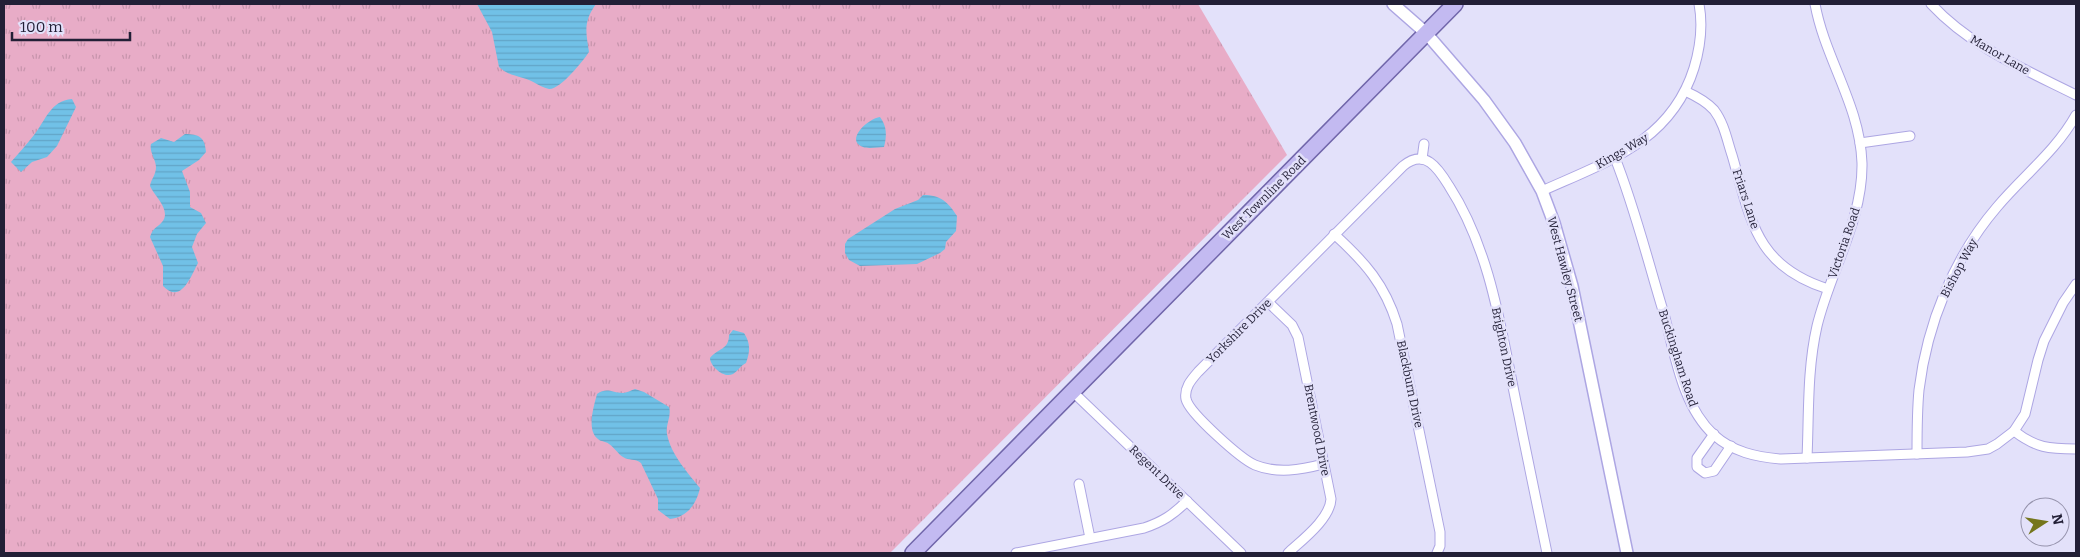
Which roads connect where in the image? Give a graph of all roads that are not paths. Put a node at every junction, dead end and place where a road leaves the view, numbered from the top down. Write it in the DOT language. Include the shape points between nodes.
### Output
graph roads {
  1 [pos="1393,4"];
  2 [pos="1455,4"];
  3 [pos="1699,4"];
  4 [pos="1815,4"];
  5 [pos="1931,4"];
  6 [pos="1426,33"];
  7 [pos="1685,91"];
  8 [pos="2076,95"];
  9 [pos="2076,115"];
  10 [pos="1910,136"];
  11 [pos="1860,143"];
  12 [pos="1424,144"];
  13 [pos="1615,158"];
  14 [pos="1422,159"];
  15 [pos="1542,191"];
  16 [pos="1334,234"];
  17 [pos="2076,284"];
  18 [pos="1828,289"];
  19 [pos="1268,302"];
  20 [pos="1073,392"];
  21 [pos="2014,431"];
  22 [pos="1714,434"];
  23 [pos="1731,446"];
  24 [pos="2076,449"];
  25 [pos="1917,454"];
  26 [pos="1807,458"];
  27 [pos="1323,464"];
  28 [pos="1079,484"];
  29 [pos="1187,501"];
  30 [pos="1090,538"];
  31 [pos="913,553"];
  32 [pos="1016,553"];
  33 [pos="1241,553"];
  34 [pos="1288,553"];
  35 [pos="1437,553"];
  36 [pos="1547,553"];
  37 [pos="1627,553"];
  1 -- 6 [label="street, West Hawley Street"];
  2 -- 6 [label="main road, West Townline Road"];
  3 -- 7 [label="street, Kings Way" via="1698,53"];
  4 -- 11 [label="street, Victoria Road" via="1854,112"];
  5 -- 8 [label="street, Manor Lane" via="1977,44"];
  6 -- 15 [label="street, West Hawley Street" via="1497,117"];
  6 -- 20 [label="main road, West Townline Road"];
  7 -- 13 [label="street, Kings Way" via="1653,134"];
  7 -- 18 [label="street, Friars Lane" via="1705,101 1722,124 1755,229 1768,251 1791,274"];
  9 -- 25 [label="street, Bishop Way" via="2048,156 1983,224 1950,282 1924,358 1919,390"];
  10 -- 11 [label="street"];
  11 -- 18 [label="street, Victoria Road" via="1862,163 1857,205"];
  12 -- 14 [label="street"];
  13 -- 15 [label="street, Kings Way"];
  13 -- 22 [label="street, Buckingham Road" via="1692,406"];
  14 -- 16 [label="street, Yorkshire Drive" via="1412,160 1403,166"];
  14 -- 36 [label="street, Brighton Drive" via="1438,168 1462,208 1480,250 1493,293"];
  15 -- 37 [label="street, West Hawley Street" via="1572,286"];
  16 -- 19 [label="street, Yorkshire Drive"];
  16 -- 35 [label="street, Blackburn Drive" via="1369,269 1392,308 1440,532"];
  17 -- 21 [label="street" via="2044,341 2025,414"];
  18 -- 26 [label="street, Victoria Road" via="1817,326 1810,372"];
  19 -- 27 [label="street, Brentwood Drive" via="1292,325 1298,337"];
  19 -- 27 [label="street, Yorkshire Drive" via="1190,381 1186,392 1188,404 1236,453 1255,465 1296,470"];
  20 -- 29 [label="street, Regent Drive"];
  20 -- 31 [label="main road, West Townline Road"];
  21 -- 24 [label="street" via="2046,448"];
  21 -- 25 [label="street, Buckingham Road" via="1988,449"];
  22 -- 23 [label="street, Buckingham Road"];
  22 -- 23 [label="street" via="1697,458 1697,467 1706,473 1714,471"];
  23 -- 26 [label="street, Buckingham Road" via="1762,457"];
  25 -- 26 [label="street, Buckingham Road"];
  27 -- 34 [label="street, Brentwood Drive" via="1331,499 1329,512"];
  28 -- 30 [label="street"];
  29 -- 30 [label="street" via="1161,523"];
  29 -- 33 [label="street, Regent Drive"];
  30 -- 32 [label="street"];
}
